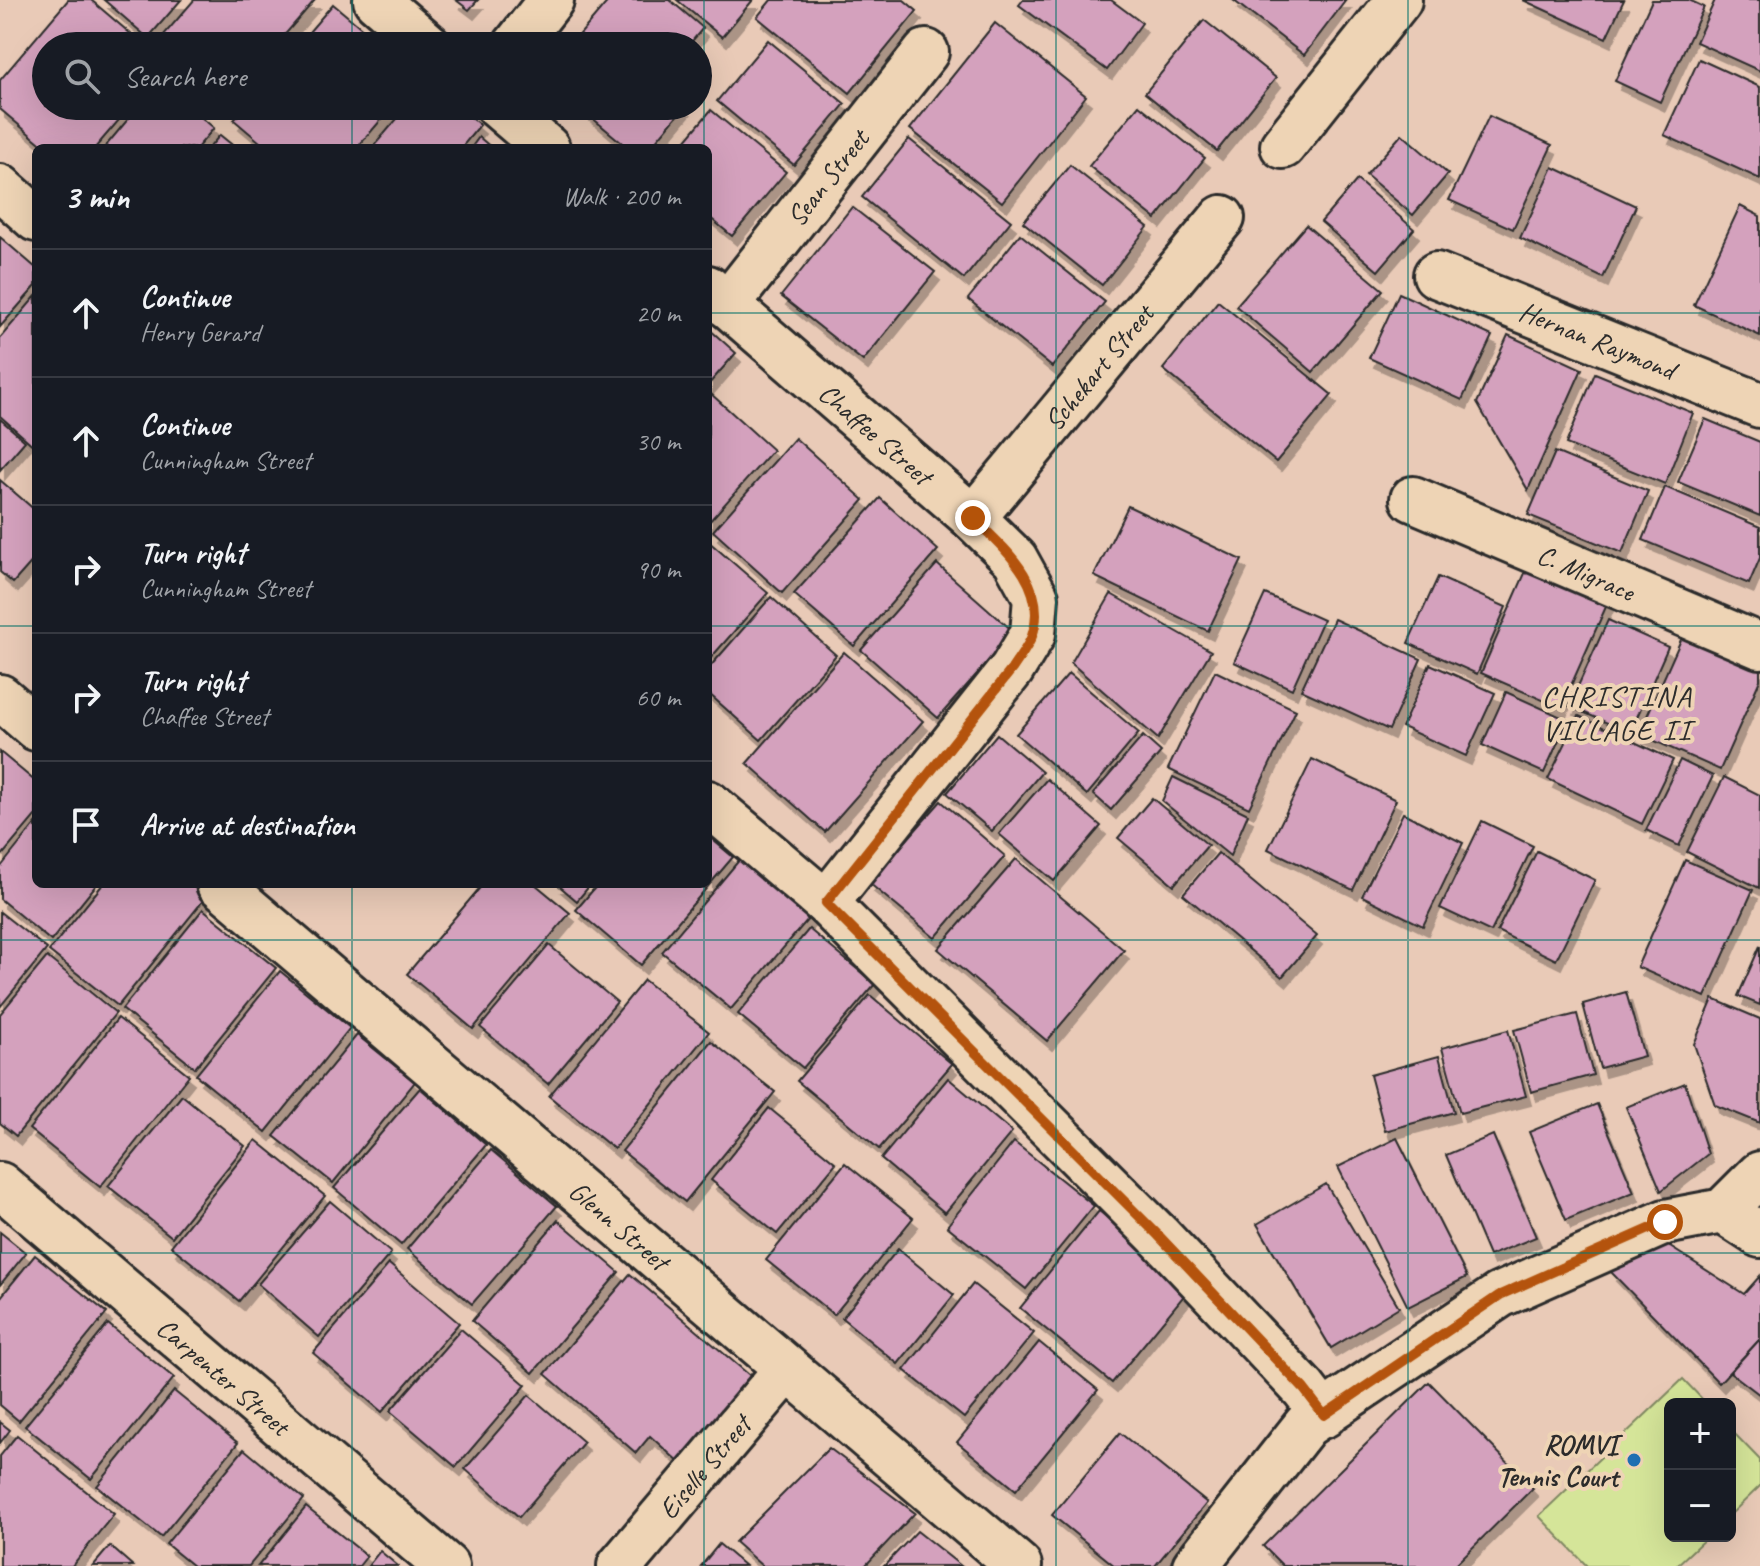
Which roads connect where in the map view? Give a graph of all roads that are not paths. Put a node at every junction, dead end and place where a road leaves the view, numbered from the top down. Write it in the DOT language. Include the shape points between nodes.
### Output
graph roads {
  1 [pos="376,0"];
  2 [pos="551,0"];
  3 [pos="1399,0"];
  4 [pos="413,32"];
  5 [pos="526,32"];
  6 [pos="926,52"];
  7 [pos="514,120"];
  8 [pos="542,144"];
  9 [pos="1283,146"];
  10 [pos="0,187"];
  11 [pos="32,215"];
  12 [pos="1222,218"];
  13 [pos="1436,275"];
  14 [pos="717,296"];
  15 [pos="1760,405"];
  16 [pos="1413,499"];
  17 [pos="973,518"];
  18 [pos="1760,646"];
  19 [pos="0,697"];
  20 [pos="32,725"];
  21 [pos="712,806"];
  22 [pos="224,888"];
  23 [pos="826,903"];
  24 [pos="1760,1174"];
  25 [pos="0,1185"];
  26 [pos="1723,1211"];
  27 [pos="1760,1235"];
  28 [pos="787,1369"];
  29 [pos="1324,1415"];
  30 [pos="446,1566"];
  31 [pos="620,1566"];
  32 [pos="1019,1566"];
  33 [pos="1195,1566"];
  1 -- 4 [label="street"];
  2 -- 5 [label="street"];
  3 -- 9 [label="street"];
  6 -- 14 [label="street, Sean Street"];
  7 -- 8 [label="street"];
  10 -- 11 [label="street"];
  12 -- 17 [label="street, Schekart Street"];
  13 -- 15 [label="street, Hernan Raymond"];
  14 -- 17 [label="street, Chaffee Street"];
  16 -- 18 [label="street, C. Migrace"];
  17 -- 23 [label="street, Chaffee Street" via="1015,559 1036,597 1033,634 1012,669"];
  19 -- 20 [label="street"];
  21 -- 23 [label="street"];
  22 -- 28 [label="street, Glenn Street"];
  23 -- 29 [label="street" via="1158,1235"];
  24 -- 26 [label="street"];
  25 -- 30 [label="street, Carpenter Street"];
  26 -- 27 [label="street"];
  26 -- 29 [label="street" via="1665,1222 1500,1295"];
  28 -- 31 [label="street, Eiselle Street"];
  28 -- 32 [label="street, Glenn Street"];
  29 -- 33 [label="street" via="1306,1425"];
}
